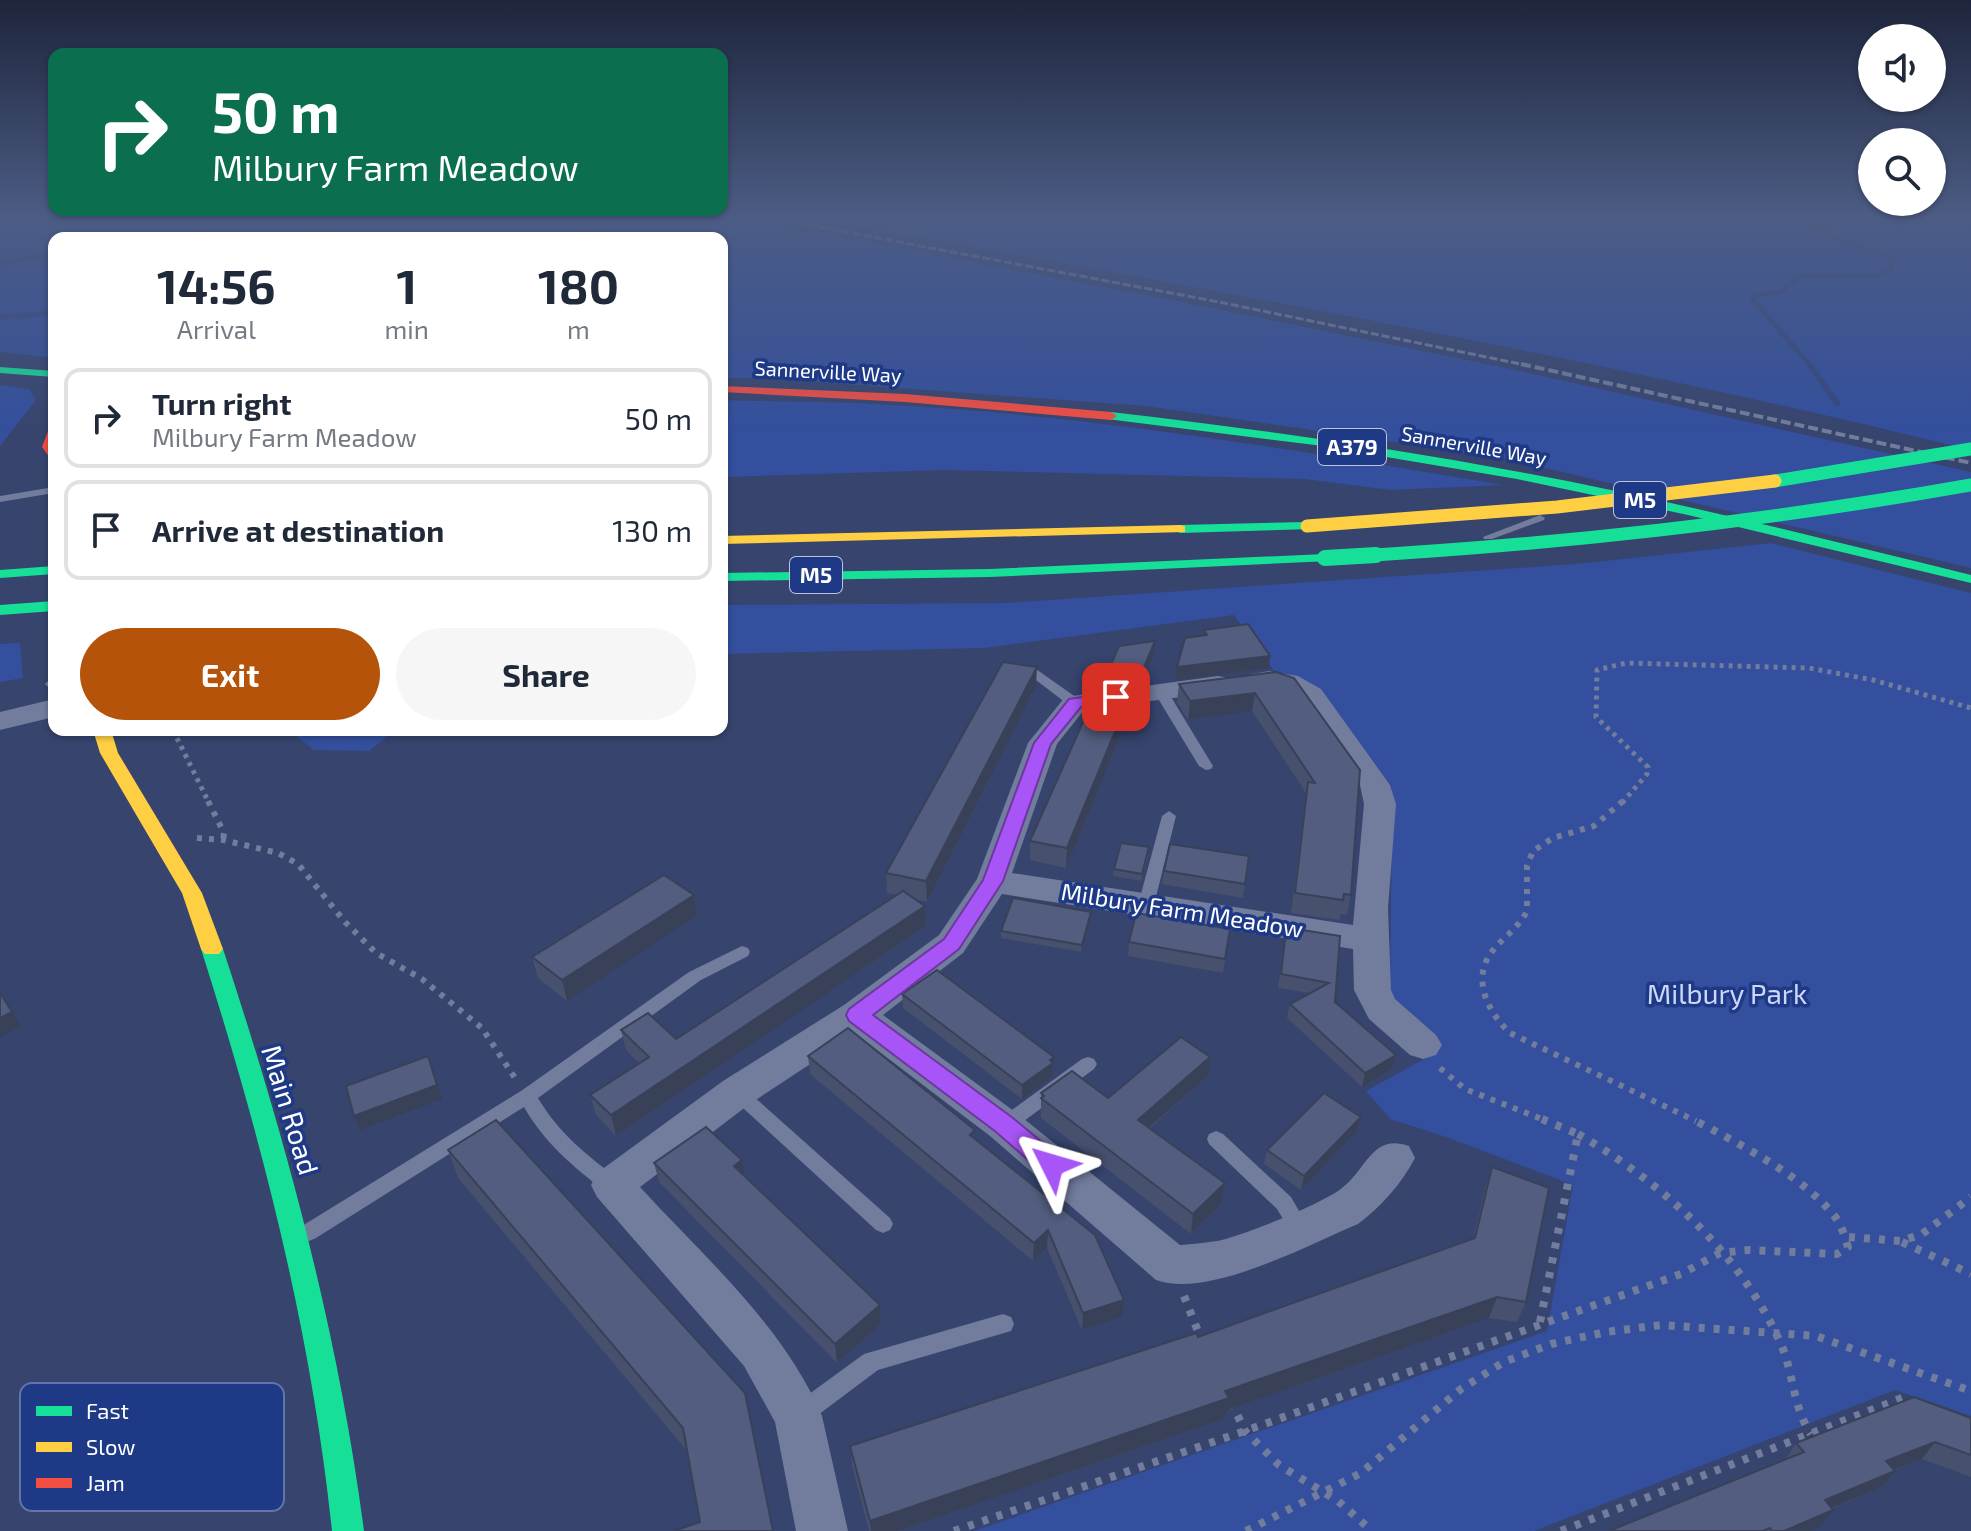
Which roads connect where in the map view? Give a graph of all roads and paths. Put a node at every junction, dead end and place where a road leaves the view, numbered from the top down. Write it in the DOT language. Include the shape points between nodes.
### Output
graph roads {
  1 [pos="0,370"];
  2 [pos="48,374"];
  3 [pos="728,389"];
  4 [pos="1971,449"];
  5 [pos="1971,485"];
  6 [pos="48,491"];
  7 [pos="1604,494"];
  8 [pos="0,499"];
  9 [pos="1487,538"];
  10 [pos="728,540"];
  11 [pos="48,570"];
  12 [pos="0,574"];
  13 [pos="728,577"];
  14 [pos="1971,579"];
  15 [pos="48,606"];
  16 [pos="0,610"];
  17 [pos="1033,671"];
  18 [pos="1161,692"];
  19 [pos="1075,703"];
  20 [pos="1971,708"];
  21 [pos="48,709"];
  22 [pos="0,721"];
  23 [pos="104,736"];
  24 [pos="176,736"];
  25 [pos="1206,766"];
  26 [pos="1169,816"];
  27 [pos="161,840"];
  28 [pos="223,840"];
  29 [pos="993,881"];
  30 [pos="1146,905"];
  31 [pos="1371,940"];
  32 [pos="742,952"];
  33 [pos="857,1015"];
  34 [pos="1423,1045"];
  35 [pos="1088,1064"];
  36 [pos="737,1092"];
  37 [pos="527,1096"];
  38 [pos="1004,1125"];
  39 [pos="1578,1134"];
  40 [pos="1216,1139"];
  41 [pos="1394,1158"];
  42 [pos="612,1185"];
  43 [pos="1971,1197"];
  44 [pos="883,1224"];
  45 [pos="1299,1228"];
  46 [pos="1849,1237"];
  47 [pos="299,1239"];
  48 [pos="1901,1241"];
  49 [pos="1720,1253"];
  50 [pos="1172,1266"];
  51 [pos="1971,1274"];
  52 [pos="1540,1323"];
  53 [pos="1003,1324"];
  54 [pos="1774,1331"];
  55 [pos="1207,1350"];
  56 [pos="1225,1389"];
  57 [pos="1971,1391"];
  58 [pos="1927,1407"];
  59 [pos="798,1416"];
  60 [pos="1245,1431"];
  61 [pos="1811,1434"];
  62 [pos="1322,1493"];
  63 [pos="348,1531"];
  64 [pos="822,1531"];
  65 [pos="954,1531"];
  66 [pos="1246,1531"];
  67 [pos="1372,1531"];
  68 [pos="1561,1531"];
  1 -- 2 [label="main road"];
  3 -- 7 [label="main road, Sannerville Way / A379" via="945,400 1148,419 1436,461"];
  4 -- 10 [label="main road, M5, bridge" via="1801,478 1494,515 1307,526"];
  5 -- 13 [label="main road, M5, bridge" via="1663,532 1462,551 990,573"];
  6 -- 8 [label="lane"];
  7 -- 9 [label="lane"];
  7 -- 14 [label="main road, Sannerville Way / A379"];
  11 -- 12 [label="main road"];
  15 -- 16 [label="main road"];
  17 -- 19 [label="lane"];
  18 -- 19 [label="street"];
  18 -- 25 [label="lane"];
  18 -- 31 [label="street" via="1276,678 1311,695 1375,785 1380,804"];
  19 -- 29 [label="street" via="1043,743"];
  20 -- 46 [label="path" via="1809,668 1626,663 1597,670 1596,717 1644,762 1647,774 1596,825 1547,840 1533,851 1526,867 1526,913 1488,956 1483,975 1484,999 1495,1020 1510,1033 1777,1167 1837,1217"];
  21 -- 22 [label="street"];
  23 -- 27 [label="main road, Main Road"];
  24 -- 28 [label="path"];
  26 -- 30 [label="lane"];
  27 -- 28 [label="path"];
  27 -- 47 [label="main road, Main Road" via="192,893 213,952"];
  28 -- 37 [label="path" via="278,853 298,864 376,953 422,979 482,1028"];
  29 -- 30 [label="street, Milbury Farm Meadow"];
  29 -- 33 [label="street" via="951,944"];
  30 -- 31 [label="street, Milbury Farm Meadow"];
  31 -- 34 [label="street" via="1376,1003"];
  32 -- 37 [label="lane" via="695,976"];
  33 -- 36 [label="street"];
  33 -- 38 [label="street"];
  34 -- 39 [label="path" via="1423,1053 1465,1089"];
  35 -- 38 [label="lane"];
  36 -- 42 [label="street"];
  36 -- 44 [label="lane"];
  37 -- 42 [label="lane" via="544,1126"];
  37 -- 47 [label="lane"];
  38 -- 50 [label="street"];
  39 -- 49 [label="path" via="1650,1180"];
  39 -- 52 [label="path"];
  40 -- 45 [label="lane" via="1284,1203"];
  41 -- 45 [label="street" via="1360,1199"];
  42 -- 59 [label="street" via="760,1351"];
  43 -- 48 [label="path" via="1922,1234"];
  45 -- 50 [label="street" via="1221,1260"];
  46 -- 48 [label="path"];
  46 -- 49 [label="path" via="1848,1247 1837,1254"];
  47 -- 63 [label="main road, Main Road" via="341,1458"];
  48 -- 51 [label="path"];
  49 -- 52 [label="path" via="1681,1274"];
  49 -- 54 [label="path"];
  50 -- 55 [label="path"];
  52 -- 60 [label="path"];
  53 -- 59 [label="lane" via="872,1361"];
  54 -- 57 [label="path" via="1859,1349"];
  54 -- 61 [label="path" via="1798,1418"];
  54 -- 62 [label="path" via="1661,1325 1551,1344 1504,1362 1461,1389 1361,1473"];
  56 -- 60 [label="path"];
  58 -- 61 [label="path" via="1902,1398"];
  59 -- 64 [label="street"];
  60 -- 62 [label="path" via="1279,1465"];
  60 -- 65 [label="path"];
  61 -- 68 [label="path"];
  62 -- 66 [label="path"];
  62 -- 67 [label="path"];
}
